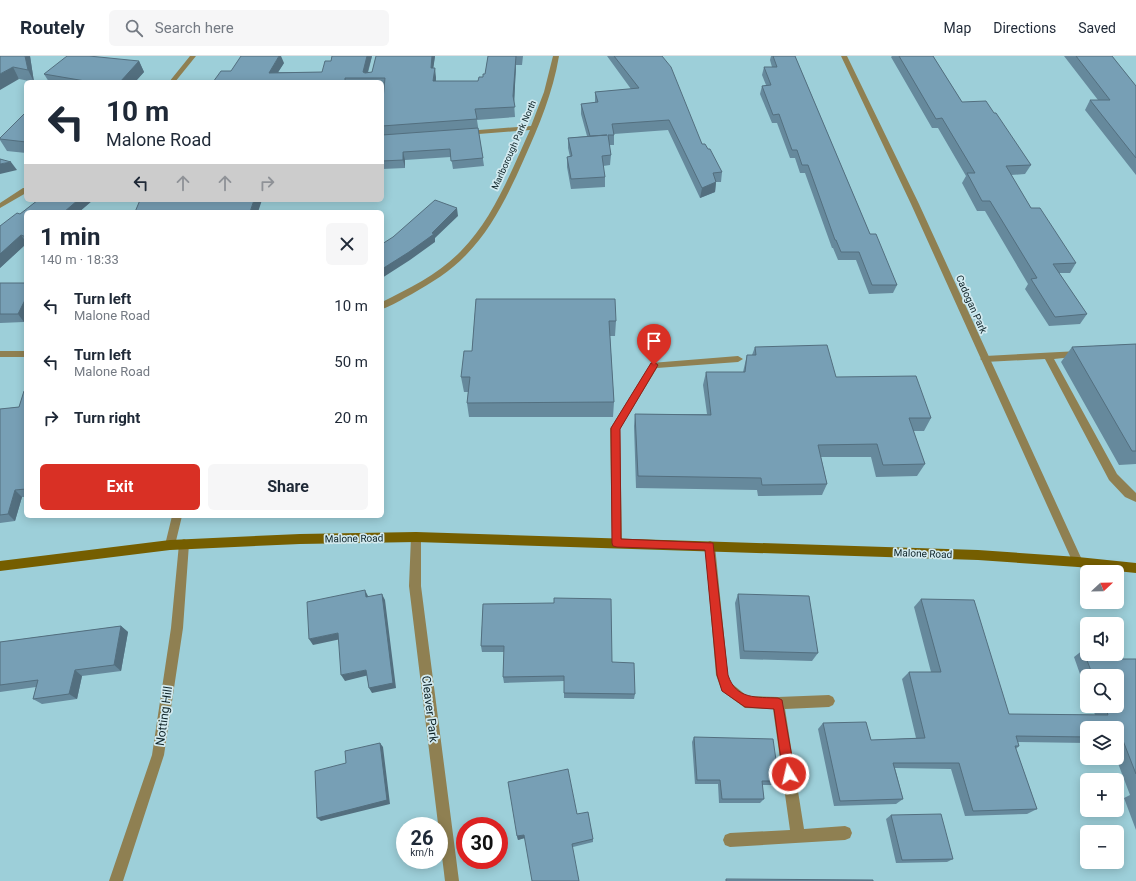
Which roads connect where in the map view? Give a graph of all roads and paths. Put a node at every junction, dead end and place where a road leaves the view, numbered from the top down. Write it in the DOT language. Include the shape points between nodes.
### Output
graph roads {
  1 [pos="193,56"];
  2 [pos="556,56"];
  3 [pos="844,56"];
  4 [pos="174,80"];
  5 [pos="534,128"];
  6 [pos="461,134"];
  7 [pos="24,191"];
  8 [pos="0,206"];
  9 [pos="384,305"];
  10 [pos="0,354"];
  11 [pos="24,354"];
  12 [pos="1090,354"];
  13 [pos="1047,355"];
  14 [pos="738,359"];
  15 [pos="986,359"];
  16 [pos="1136,498"];
  17 [pos="177,518"];
  18 [pos="416,537"];
  19 [pos="617,543"];
  20 [pos="184,544"];
  21 [pos="170,545"];
  22 [pos="710,546"];
  23 [pos="1078,562"];
  24 [pos="0,566"];
  25 [pos="1136,568"];
  26 [pos="829,701"];
  27 [pos="778,703"];
  28 [pos="845,833"];
  29 [pos="798,836"];
  30 [pos="730,840"];
  31 [pos="116,881"];
  32 [pos="452,881"];
  1 -- 4 [label="street"];
  2 -- 5 [label="street, Marlborough Park North" via="552,81"];
  3 -- 15 [label="street, Cadogan Park"];
  5 -- 6 [label="street"];
  5 -- 9 [label="street, Marlborough Park North" via="510,184 484,230 440,273"];
  7 -- 8 [label="street"];
  10 -- 11 [label="street"];
  12 -- 13 [label="street"];
  13 -- 15 [label="street"];
  13 -- 16 [label="street" via="1113,477"];
  14 -- 19 [label="street" via="654,365 615,428"];
  15 -- 23 [label="street, Cadogan Park"];
  17 -- 21 [label="street"];
  18 -- 19 [label="main road, Malone Road"];
  18 -- 20 [label="main road, Malone Road"];
  18 -- 32 [label="street, Cleaver Park" via="415,586"];
  19 -- 22 [label="main road, Malone Road"];
  20 -- 21 [label="main road, Malone Road"];
  20 -- 31 [label="street, Notting Hill" via="177,628 158,755"];
  21 -- 24 [label="main road, Malone Road"];
  22 -- 23 [label="main road, Malone Road" via="978,555"];
  22 -- 27 [label="street" via="722,675 726,687 745,702"];
  23 -- 25 [label="main road, Malone Road"];
  26 -- 27 [label="street"];
  27 -- 29 [label="street"];
  28 -- 29 [label="street"];
  29 -- 30 [label="street"];
}
